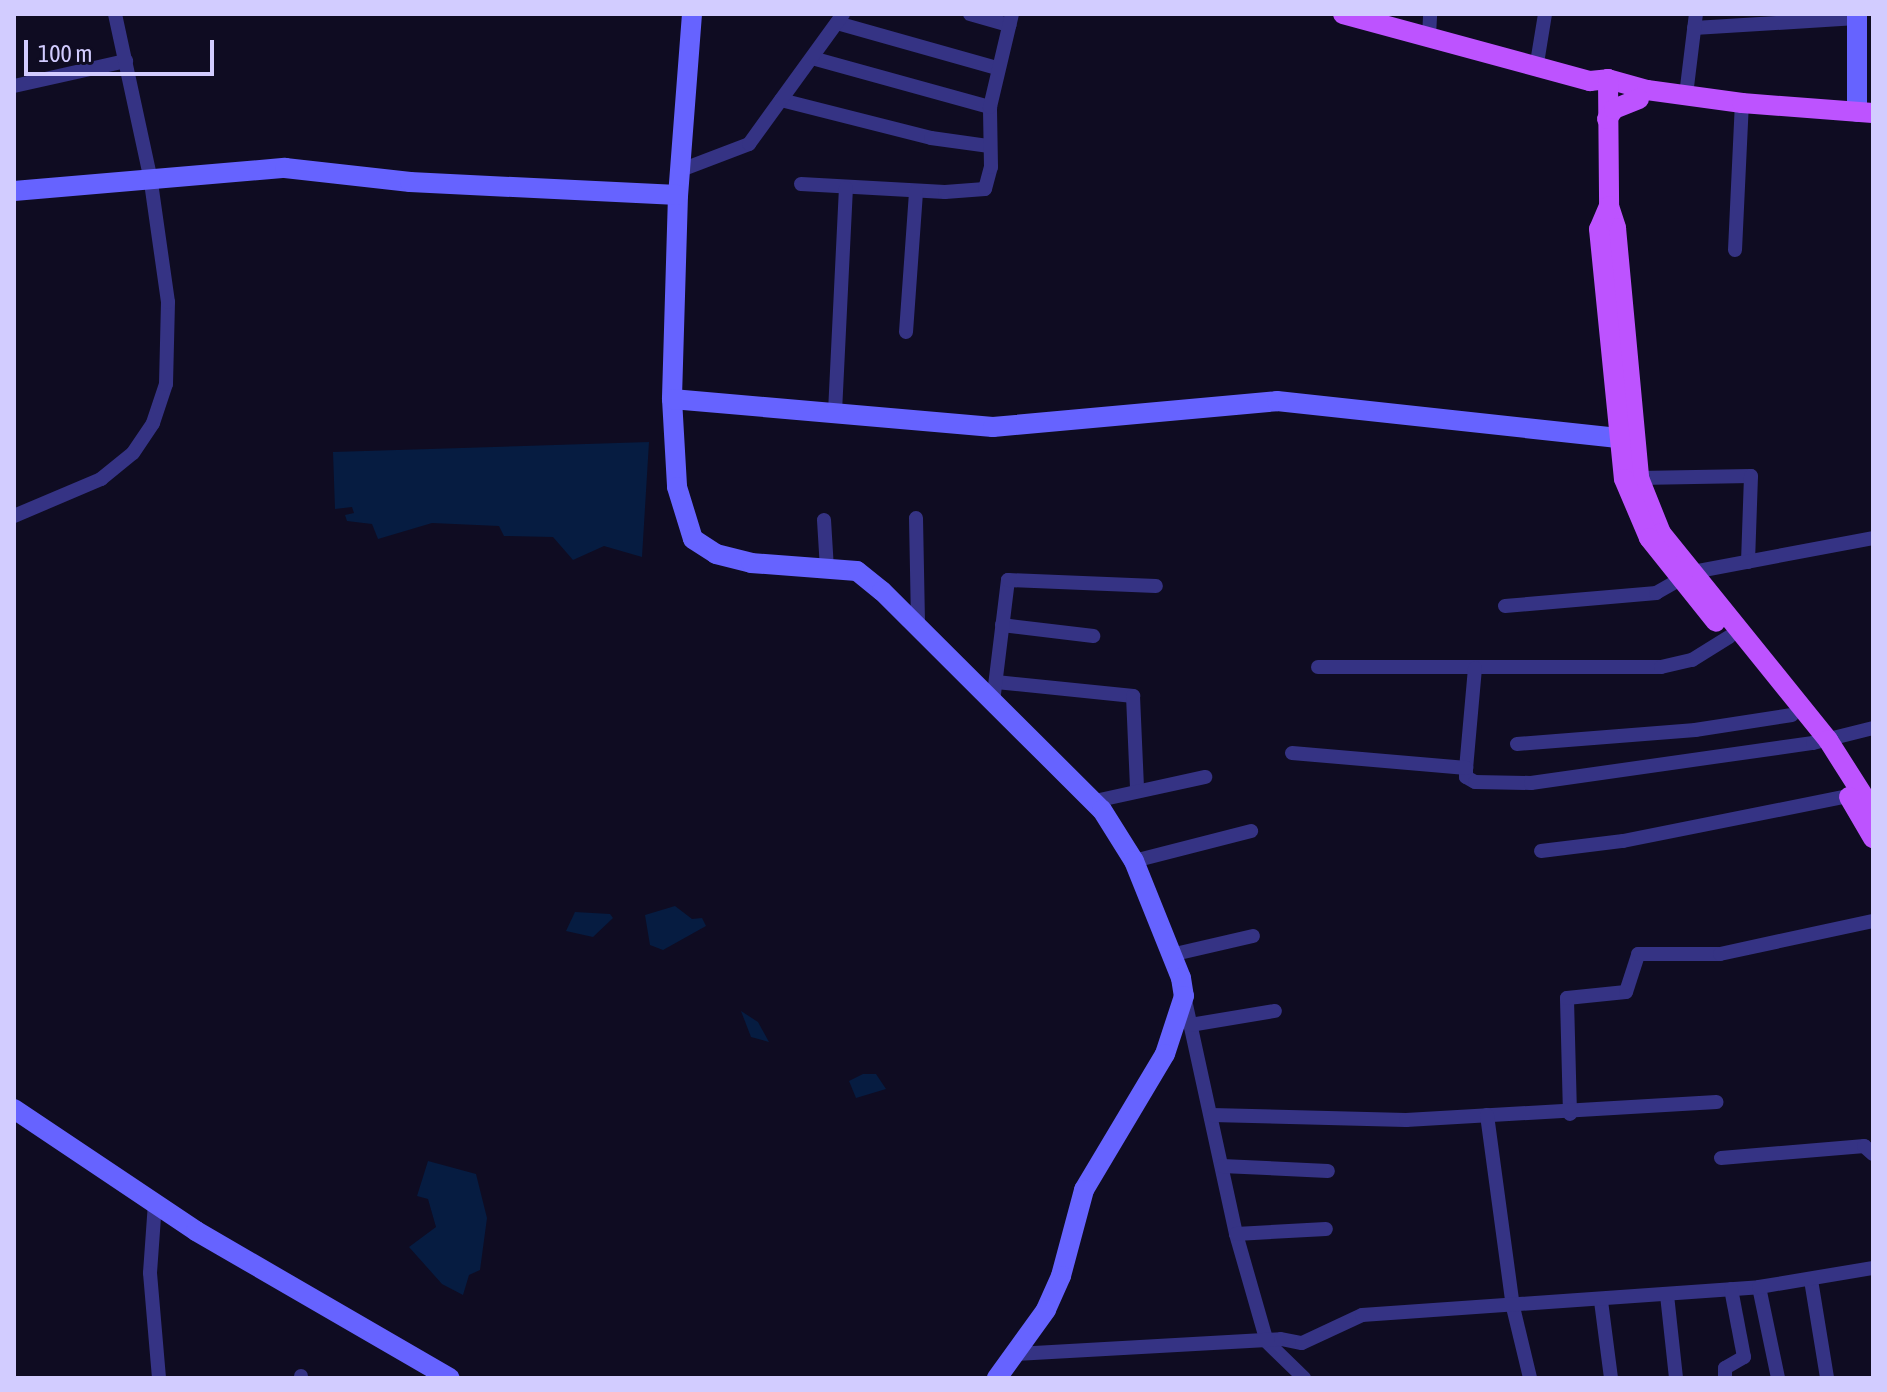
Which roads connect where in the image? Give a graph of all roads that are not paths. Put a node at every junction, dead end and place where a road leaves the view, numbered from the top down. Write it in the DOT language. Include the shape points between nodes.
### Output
graph roads {
  1 [pos="115,14"];
  2 [pos="692,14"];
  3 [pos="970,14"];
  4 [pos="1343,14"];
  5 [pos="1430,14"];
  6 [pos="1545,14"];
  7 [pos="1828,16"];
  8 [pos="1857,16"];
  9 [pos="840,18"];
  10 [pos="1010,19"];
  11 [pos="1695,21"];
  12 [pos="1429,36"];
  13 [pos="812,58"];
  14 [pos="126,61"];
  15 [pos="1537,63"];
  16 [pos="997,68"];
  17 [pos="1601,84"];
  18 [pos="14,86"];
  19 [pos="1686,95"];
  20 [pos="1639,99"];
  21 [pos="781,100"];
  22 [pos="990,107"];
  23 [pos="1741,110"];
  24 [pos="1865,113"];
  25 [pos="1607,119"];
  26 [pos="1873,128"];
  27 [pos="989,146"];
  28 [pos="681,170"];
  29 [pos="150,176"];
  30 [pos="801,184"];
  31 [pos="846,188"];
  32 [pos="14,191"];
  33 [pos="916,191"];
  34 [pos="678,195"];
  35 [pos="1609,206"];
  36 [pos="1735,250"];
  37 [pos="906,332"];
  38 [pos="672,399"];
  39 [pos="835,412"];
  40 [pos="1618,438"];
  41 [pos="1639,478"];
  42 [pos="14,516"];
  43 [pos="916,518"];
  44 [pos="824,520"];
  45 [pos="1873,538"];
  46 [pos="1748,562"];
  47 [pos="827,569"];
  48 [pos="1687,577"];
  49 [pos="1156,586"];
  50 [pos="1505,606"];
  51 [pos="918,625"];
  52 [pos="1002,625"];
  53 [pos="1093,636"];
  54 [pos="1729,637"];
  55 [pos="1318,667"];
  56 [pos="1475,668"];
  57 [pos="994,692"];
  58 [pos="1792,715"];
  59 [pos="1873,728"];
  60 [pos="1821,741"];
  61 [pos="1517,744"];
  62 [pos="1292,753"];
  63 [pos="1466,768"];
  64 [pos="1205,777"];
  65 [pos="1137,789"];
  66 [pos="1848,796"];
  67 [pos="1095,801"];
  68 [pos="1873,811"];
  69 [pos="1251,831"];
  70 [pos="1873,838"];
  71 [pos="1541,851"];
  72 [pos="1134,861"];
  73 [pos="1873,921"];
  74 [pos="1253,936"];
  75 [pos="1175,954"];
  76 [pos="1184,996"];
  77 [pos="1275,1011"];
  78 [pos="1190,1025"];
  79 [pos="1716,1102"];
  80 [pos="14,1109"];
  81 [pos="1570,1114"];
  82 [pos="1212,1115"];
  83 [pos="1487,1115"];
  84 [pos="1873,1154"];
  85 [pos="1721,1158"];
  86 [pos="1222,1166"];
  87 [pos="1328,1171"];
  88 [pos="155,1203"];
  89 [pos="1326,1229"];
  90 [pos="1236,1234"];
  91 [pos="1873,1268"];
  92 [pos="1811,1280"];
  93 [pos="1759,1287"];
  94 [pos="1731,1289"];
  95 [pos="1667,1295"];
  96 [pos="1601,1301"];
  97 [pos="1513,1307"];
  98 [pos="1267,1342"];
  99 [pos="1015,1354"];
  100 [pos="159,1378"];
  101 [pos="450,1378"];
  102 [pos="997,1378"];
  103 [pos="1304,1378"];
  104 [pos="1530,1378"];
  105 [pos="1611,1378"];
  106 [pos="1676,1378"];
  107 [pos="1725,1378"];
  108 [pos="1778,1378"];
  109 [pos="1827,1378"];
  1 -- 14 [label="street"];
  2 -- 28 [label="street"];
  3 -- 10 [label="street"];
  4 -- 12 [label="main road"];
  5 -- 12 [label="street"];
  6 -- 15 [label="street"];
  7 -- 8 [label="street"];
  7 -- 11 [label="street"];
  8 -- 24 [label="street"];
  9 -- 13 [label="street"];
  9 -- 16 [label="street"];
  10 -- 16 [label="street"];
  11 -- 19 [label="street"];
  12 -- 15 [label="main road"];
  13 -- 21 [label="street"];
  13 -- 22 [label="street"];
  14 -- 18 [label="street"];
  14 -- 29 [label="street"];
  15 -- 17 [label="main road"];
  16 -- 22 [label="street"];
  17 -- 19 [label="main road"];
  17 -- 20 [label="main road"];
  17 -- 25 [label="main road"];
  19 -- 23 [label="main road"];
  20 -- 23 [label="main road"];
  20 -- 25 [label="main road" via="1614,109"];
  21 -- 27 [label="street" via="931,138"];
  21 -- 28 [label="street" via="738,152"];
  22 -- 27 [label="street"];
  23 -- 24 [label="main road"];
  23 -- 26 [label="main road"];
  23 -- 36 [label="street"];
  25 -- 35 [label="main road"];
  27 -- 33 [label="street" via="985,189"];
  28 -- 34 [label="street"];
  29 -- 32 [label="street"];
  29 -- 34 [label="street" via="285,168 410,182"];
  29 -- 42 [label="street" via="168,302 166,384 153,423 133,453 101,479"];
  30 -- 31 [label="street"];
  31 -- 33 [label="street"];
  31 -- 39 [label="street"];
  33 -- 37 [label="street"];
  34 -- 38 [label="street"];
  35 -- 40 [label="main road" via="1599,229"];
  35 -- 41 [label="main road" via="1616,228"];
  38 -- 39 [label="street"];
  38 -- 47 [label="street" via="677,487 693,539 716,554 751,563"];
  39 -- 40 [label="street" via="993,427 1277,401"];
  40 -- 48 [label="main road" via="1636,516"];
  41 -- 46 [label="street" via="1751,476"];
  41 -- 48 [label="main road" via="1661,533"];
  43 -- 51 [label="street"];
  44 -- 47 [label="street"];
  45 -- 46 [label="street"];
  46 -- 48 [label="street"];
  47 -- 51 [label="street" via="857,571"];
  48 -- 50 [label="street" via="1656,593"];
  48 -- 54 [label="main road"];
  48 -- 60 [label="main road"];
  49 -- 52 [label="street" via="1008,580"];
  51 -- 57 [label="street"];
  52 -- 53 [label="street"];
  52 -- 57 [label="street"];
  54 -- 56 [label="street" via="1692,660 1671,666"];
  54 -- 58 [label="main road"];
  55 -- 56 [label="street"];
  56 -- 63 [label="street"];
  57 -- 65 [label="street" via="1133,696"];
  57 -- 67 [label="street"];
  58 -- 60 [label="main road"];
  58 -- 61 [label="street" via="1695,730"];
  59 -- 60 [label="street"];
  60 -- 63 [label="street" via="1531,783 1470,781"];
  60 -- 66 [label="main road"];
  60 -- 68 [label="main road"];
  62 -- 63 [label="street"];
  64 -- 65 [label="street"];
  65 -- 67 [label="street"];
  66 -- 70 [label="main road"];
  66 -- 71 [label="street" via="1623,841"];
  67 -- 72 [label="street"];
  69 -- 72 [label="street"];
  72 -- 75 [label="street"];
  73 -- 81 [label="street" via="1720,954 1638,954 1626,992 1567,998"];
  74 -- 75 [label="street"];
  75 -- 76 [label="street"];
  76 -- 78 [label="street"];
  76 -- 99 [label="street" via="1145,1095 1084,1190 1061,1276 1046,1310"];
  77 -- 78 [label="street"];
  78 -- 82 [label="street" via="1200,1083"];
  79 -- 81 [label="street"];
  80 -- 88 [label="street"];
  81 -- 83 [label="street"];
  82 -- 83 [label="street" via="1406,1120"];
  82 -- 86 [label="street"];
  83 -- 97 [label="street"];
  84 -- 85 [label="street" via="1864,1146"];
  86 -- 87 [label="street"];
  86 -- 90 [label="street"];
  88 -- 100 [label="street" via="150,1273"];
  88 -- 101 [label="street"];
  89 -- 90 [label="street"];
  90 -- 98 [label="street"];
  91 -- 92 [label="street"];
  92 -- 93 [label="street"];
  92 -- 109 [label="street"];
  93 -- 94 [label="street"];
  93 -- 108 [label="street"];
  94 -- 95 [label="street"];
  94 -- 107 [label="street" via="1744,1357 1725,1368"];
  95 -- 96 [label="street"];
  95 -- 106 [label="street"];
  96 -- 97 [label="street"];
  96 -- 105 [label="street"];
  97 -- 98 [label="street" via="1362,1315 1308,1342"];
  97 -- 104 [label="street"];
  98 -- 99 [label="street"];
  98 -- 103 [label="street"];
  99 -- 102 [label="street"];
}
